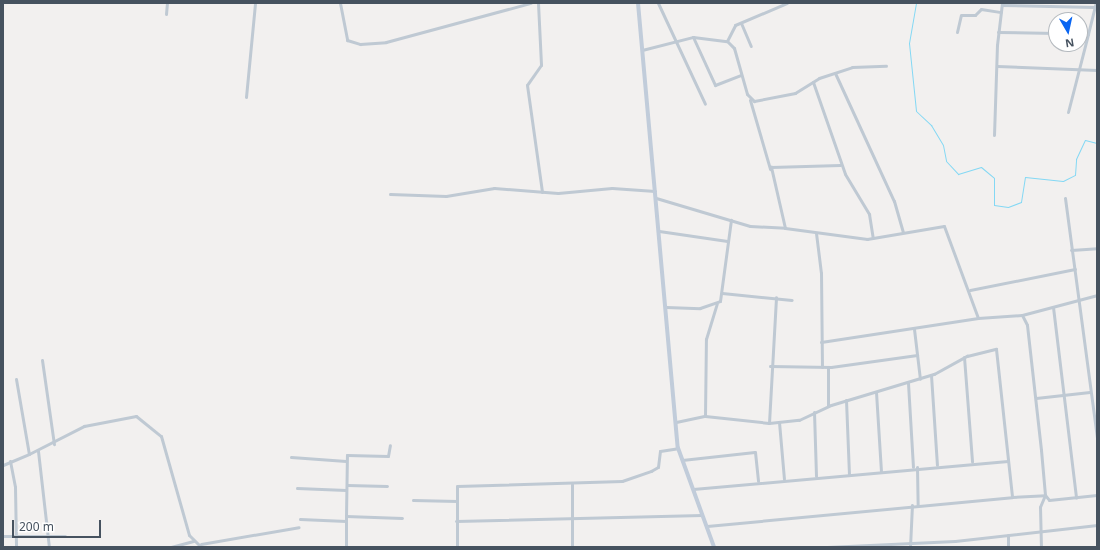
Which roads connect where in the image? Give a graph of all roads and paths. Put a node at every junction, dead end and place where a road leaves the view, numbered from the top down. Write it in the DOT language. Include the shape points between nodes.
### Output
graph roads {
  1 [pos="167,3"];
  2 [pos="255,3"];
  3 [pos="340,3"];
  4 [pos="531,3"];
  5 [pos="538,3"];
  6 [pos="638,3"];
  7 [pos="658,3"];
  8 [pos="787,3"];
  9 [pos="1002,4"];
  10 [pos="1096,5"];
  11 [pos="1001,12"];
  12 [pos="166,14"];
  13 [pos="741,23"];
  14 [pos="957,32"];
  15 [pos="998,32"];
  16 [pos="1048,33"];
  17 [pos="1088,34"];
  18 [pos="693,37"];
  19 [pos="676,41"];
  20 [pos="727,41"];
  21 [pos="751,46"];
  22 [pos="642,50"];
  23 [pos="1083,52"];
  24 [pos="886,66"];
  25 [pos="997,66"];
  26 [pos="1079,67"];
  27 [pos="1097,70"];
  28 [pos="835,73"];
  29 [pos="741,74"];
  30 [pos="813,82"];
  31 [pos="246,97"];
  32 [pos="750,100"];
  33 [pos="706,104"];
  34 [pos="1068,112"];
  35 [pos="994,135"];
  36 [pos="840,165"];
  37 [pos="770,169"];
  38 [pos="655,191"];
  39 [pos="542,192"];
  40 [pos="390,194"];
  41 [pos="656,198"];
  42 [pos="1065,198"];
  43 [pos="731,220"];
  44 [pos="785,228"];
  45 [pos="659,231"];
  46 [pos="903,232"];
  47 [pos="816,233"];
  48 [pos="872,238"];
  49 [pos="727,241"];
  50 [pos="1097,248"];
  51 [pos="1071,250"];
  52 [pos="1075,269"];
  53 [pos="970,290"];
  54 [pos="722,293"];
  55 [pos="1097,295"];
  56 [pos="1079,297"];
  57 [pos="776,298"];
  58 [pos="792,300"];
  59 [pos="717,304"];
  60 [pos="666,307"];
  61 [pos="1053,307"];
  62 [pos="1022,315"];
  63 [pos="978,318"];
  64 [pos="914,329"];
  65 [pos="821,342"];
  66 [pos="916,355"];
  67 [pos="964,357"];
  68 [pos="42,360"];
  69 [pos="770,366"];
  70 [pos="822,367"];
  71 [pos="828,367"];
  72 [pos="931,375"];
  73 [pos="920,379"];
  74 [pos="16,380"];
  75 [pos="908,383"];
  76 [pos="876,392"];
  77 [pos="1090,392"];
  78 [pos="1064,395"];
  79 [pos="1036,398"];
  80 [pos="846,400"];
  81 [pos="828,406"];
  82 [pos="814,412"];
  83 [pos="704,416"];
  84 [pos="676,422"];
  85 [pos="769,422"];
  86 [pos="779,422"];
  87 [pos="1097,439"];
  88 [pos="54,444"];
  89 [pos="390,445"];
  90 [pos="678,448"];
  91 [pos="38,451"];
  92 [pos="29,454"];
  93 [pos="291,457"];
  94 [pos="346,460"];
  95 [pos="682,460"];
  96 [pos="10,461"];
  97 [pos="1008,461"];
  98 [pos="972,462"];
  99 [pos="3,464"];
  100 [pos="937,465"];
  101 [pos="915,467"];
  102 [pos="881,471"];
  103 [pos="850,474"];
  104 [pos="816,476"];
  105 [pos="784,479"];
  106 [pos="758,481"];
  107 [pos="572,484"];
  108 [pos="347,485"];
  109 [pos="387,486"];
  110 [pos="297,488"];
  111 [pos="693,489"];
  112 [pos="346,490"];
  113 [pos="1045,495"];
  114 [pos="1097,495"];
  115 [pos="1012,497"];
  116 [pos="1076,498"];
  117 [pos="413,500"];
  118 [pos="457,501"];
  119 [pos="912,506"];
  120 [pos="918,506"];
  121 [pos="702,515"];
  122 [pos="346,516"];
  123 [pos="402,518"];
  124 [pos="572,518"];
  125 [pos="300,519"];
  126 [pos="456,520"];
  127 [pos="346,521"];
  128 [pos="1097,525"];
  129 [pos="707,526"];
  130 [pos="299,527"];
  131 [pos="1041,533"];
  132 [pos="1008,534"];
  133 [pos="3,536"];
  134 [pos="65,536"];
  135 [pos="16,537"];
  136 [pos="48,537"];
  137 [pos="910,540"];
  138 [pos="193,541"];
  139 [pos="201,545"];
  140 [pos="16,547"];
  141 [pos="48,547"];
  142 [pos="171,547"];
  143 [pos="346,547"];
  144 [pos="457,547"];
  145 [pos="572,547"];
  146 [pos="714,547"];
  147 [pos="827,547"];
  148 [pos="910,547"];
  149 [pos="1008,547"];
  150 [pos="1041,547"];
  1 -- 12 [label="street"];
  2 -- 31 [label="street"];
  3 -- 4 [label="street" via="347,40 360,44 386,42"];
  5 -- 39 [label="street" via="541,65 527,86 530,119 540,156"];
  6 -- 22 [label="main road"];
  7 -- 19 [label="street"];
  8 -- 13 [label="street"];
  9 -- 10 [label="street"];
  9 -- 11 [label="street"];
  10 -- 17 [label="street"];
  11 -- 14 [label="street" via="981,9 975,15 961,15"];
  11 -- 15 [label="street"];
  13 -- 20 [label="street" via="731,29"];
  13 -- 21 [label="street"];
  15 -- 16 [label="street"];
  15 -- 25 [label="street"];
  18 -- 19 [label="street"];
  18 -- 20 [label="street"];
  18 -- 29 [label="street" via="715,85"];
  19 -- 22 [label="street"];
  19 -- 33 [label="street"];
  20 -- 29 [label="street" via="734,48"];
  22 -- 38 [label="main road"];
  23 -- 26 [label="street"];
  24 -- 28 [label="street" via="852,67"];
  25 -- 26 [label="street"];
  25 -- 35 [label="street"];
  26 -- 27 [label="street"];
  26 -- 34 [label="street"];
  28 -- 30 [label="street"];
  28 -- 46 [label="street" via="894,201"];
  29 -- 32 [label="street"];
  30 -- 32 [label="street" via="795,93"];
  30 -- 48 [label="street" via="845,174 869,214"];
  32 -- 37 [label="street"];
  36 -- 37 [label="street" via="781,165"];
  37 -- 44 [label="street"];
  38 -- 39 [label="street" via="612,188"];
  38 -- 41 [label="main road"];
  39 -- 40 [label="street" via="494,188 446,196"];
  41 -- 43 [label="street"];
  41 -- 45 [label="main road"];
  42 -- 51 [label="street"];
  43 -- 44 [label="street"];
  43 -- 49 [label="street"];
  44 -- 47 [label="street"];
  45 -- 49 [label="street"];
  45 -- 60 [label="main road"];
  46 -- 48 [label="street"];
  46 -- 53 [label="street" via="947,227"];
  47 -- 48 [label="street"];
  47 -- 65 [label="street" via="821,273"];
  49 -- 54 [label="street"];
  50 -- 51 [label="street"];
  51 -- 52 [label="street"];
  52 -- 53 [label="street"];
  52 -- 56 [label="street"];
  53 -- 63 [label="street"];
  54 -- 57 [label="street"];
  54 -- 59 [label="street"];
  55 -- 56 [label="street"];
  56 -- 61 [label="street"];
  56 -- 77 [label="street"];
  57 -- 58 [label="street"];
  57 -- 69 [label="street"];
  59 -- 60 [label="street" via="700,308"];
  59 -- 83 [label="street" via="706,339"];
  60 -- 84 [label="main road"];
  61 -- 62 [label="street"];
  61 -- 78 [label="street"];
  62 -- 63 [label="street"];
  62 -- 79 [label="street" via="1027,325"];
  63 -- 64 [label="street"];
  64 -- 65 [label="street"];
  64 -- 66 [label="street"];
  65 -- 70 [label="street"];
  66 -- 71 [label="street"];
  66 -- 73 [label="street"];
  67 -- 72 [label="street"];
  67 -- 97 [label="street" via="997,351"];
  67 -- 98 [label="street"];
  68 -- 88 [label="street"];
  69 -- 70 [label="street"];
  69 -- 85 [label="street"];
  70 -- 71 [label="street"];
  71 -- 81 [label="street"];
  72 -- 73 [label="street"];
  72 -- 100 [label="street"];
  73 -- 75 [label="street"];
  74 -- 92 [label="street"];
  75 -- 76 [label="street"];
  75 -- 101 [label="street"];
  76 -- 80 [label="street"];
  76 -- 102 [label="street"];
  77 -- 78 [label="street"];
  77 -- 87 [label="street"];
  78 -- 79 [label="street"];
  78 -- 116 [label="street"];
  79 -- 113 [label="street"];
  80 -- 81 [label="street"];
  80 -- 103 [label="street"];
  81 -- 82 [label="street"];
  82 -- 86 [label="street" via="798,420"];
  82 -- 104 [label="street"];
  83 -- 84 [label="street"];
  83 -- 85 [label="street"];
  84 -- 90 [label="main road"];
  85 -- 86 [label="street"];
  86 -- 105 [label="street"];
  88 -- 91 [label="street"];
  88 -- 138 [label="street" via="84,426 136,416 161,436"];
  89 -- 94 [label="street" via="388,456 350,454"];
  90 -- 95 [label="main road"];
  90 -- 107 [label="street" via="660,451 658,467 622,481"];
  91 -- 92 [label="street"];
  91 -- 136 [label="street"];
  92 -- 96 [label="street"];
  93 -- 94 [label="street"];
  94 -- 108 [label="street"];
  95 -- 106 [label="street" via="755,452"];
  95 -- 111 [label="main road"];
  96 -- 99 [label="street"];
  96 -- 135 [label="street" via="15,487"];
  97 -- 98 [label="street"];
  97 -- 115 [label="street"];
  98 -- 100 [label="street"];
  100 -- 101 [label="street"];
  101 -- 102 [label="street"];
  101 -- 120 [label="street"];
  102 -- 103 [label="street"];
  103 -- 104 [label="street"];
  104 -- 105 [label="street"];
  105 -- 106 [label="street"];
  106 -- 111 [label="street"];
  107 -- 118 [label="street" via="457,486"];
  107 -- 124 [label="street"];
  108 -- 109 [label="street"];
  108 -- 112 [label="street"];
  110 -- 112 [label="street"];
  111 -- 121 [label="main road"];
  112 -- 122 [label="street"];
  113 -- 115 [label="street"];
  113 -- 116 [label="street" via="1049,500"];
  113 -- 131 [label="street" via="1040,507"];
  114 -- 116 [label="street"];
  115 -- 120 [label="street"];
  117 -- 118 [label="street"];
  118 -- 126 [label="street"];
  119 -- 120 [label="street"];
  119 -- 129 [label="street"];
  119 -- 137 [label="street"];
  121 -- 124 [label="street"];
  121 -- 129 [label="main road"];
  122 -- 123 [label="street"];
  122 -- 127 [label="street"];
  124 -- 126 [label="street"];
  124 -- 145 [label="street"];
  125 -- 127 [label="street"];
  126 -- 144 [label="street"];
  127 -- 143 [label="street"];
  128 -- 131 [label="street"];
  129 -- 146 [label="main road"];
  130 -- 139 [label="street"];
  131 -- 132 [label="street"];
  131 -- 150 [label="street"];
  132 -- 137 [label="street"];
  132 -- 149 [label="street"];
  133 -- 135 [label="street"];
  134 -- 136 [label="street"];
  135 -- 136 [label="street"];
  135 -- 140 [label="street"];
  136 -- 141 [label="street"];
  137 -- 147 [label="street"];
  137 -- 148 [label="street"];
  138 -- 139 [label="street"];
  138 -- 142 [label="street"];
}
